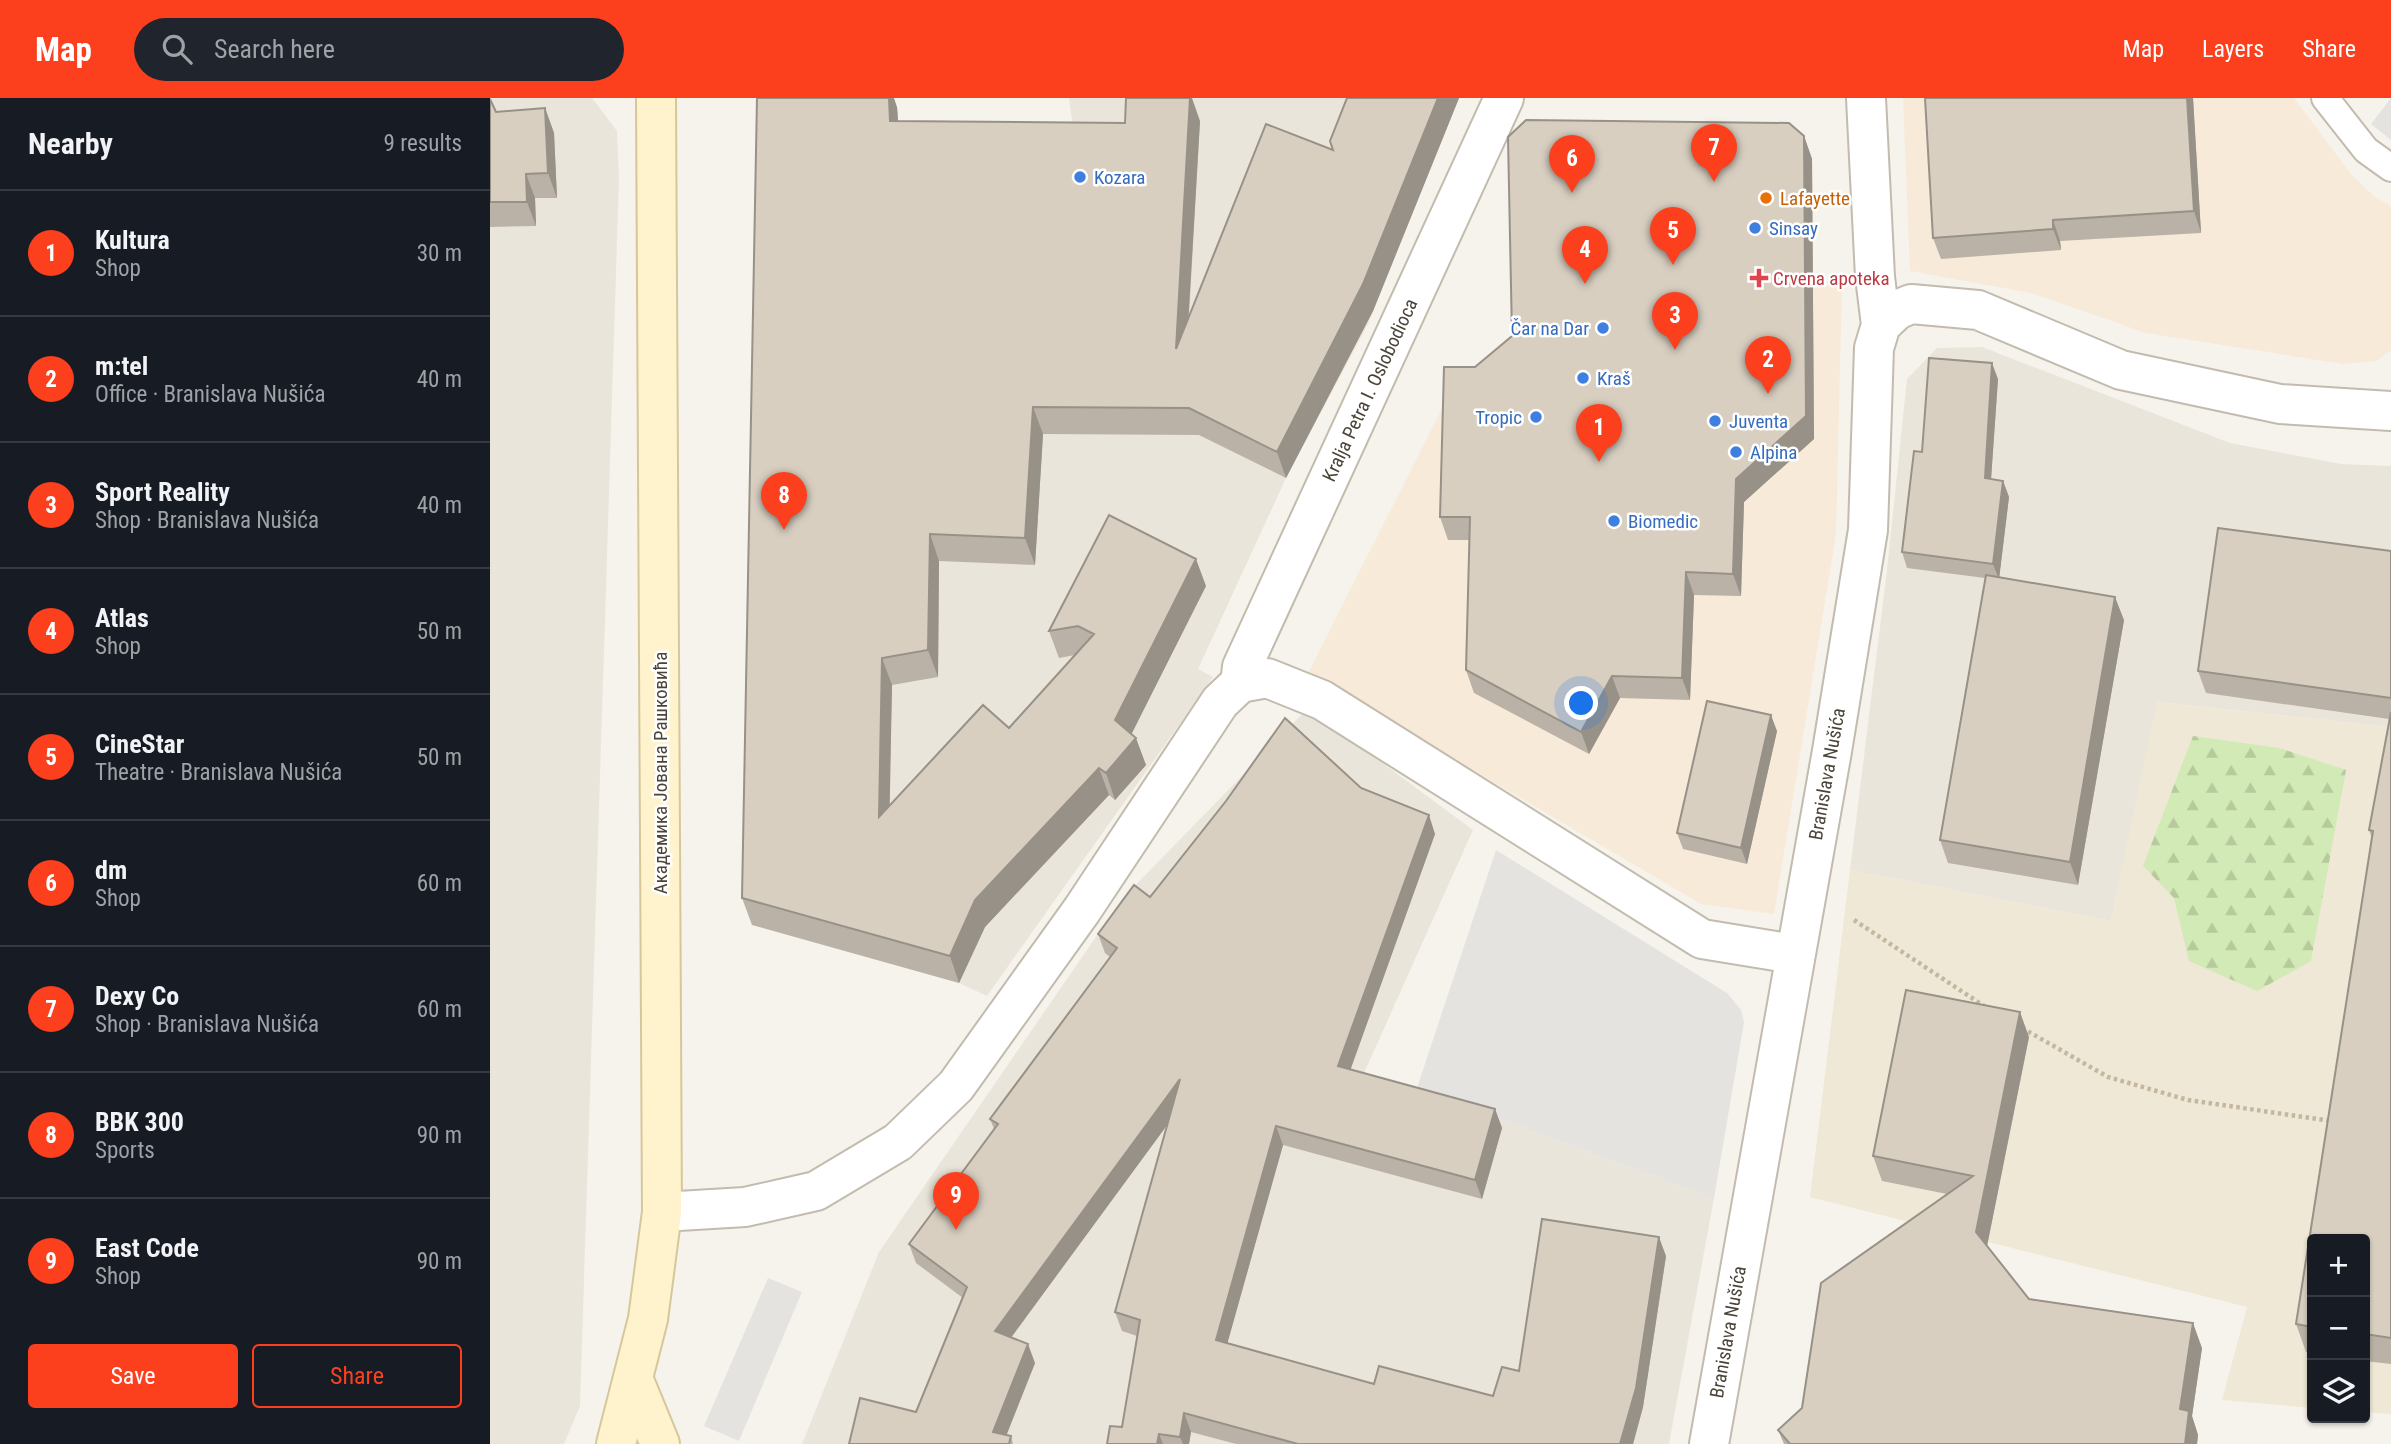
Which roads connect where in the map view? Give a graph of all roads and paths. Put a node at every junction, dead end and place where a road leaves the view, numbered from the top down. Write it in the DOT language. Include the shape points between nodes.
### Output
graph roads {
  1 [pos="656,98"];
  2 [pos="1504,98"];
  3 [pos="1866,98"];
  4 [pos="2325,98"];
  5 [pos="2391,168"];
  6 [pos="1881,325"];
  7 [pos="2391,411"];
  8 [pos="1240,683"];
  9 [pos="1806,889"];
  10 [pos="1794,954"];
  11 [pos="1995,1013"];
  12 [pos="2017,1026"];
  13 [pos="2342,1123"];
  14 [pos="662,1212"];
  15 [pos="633,1378"];
  16 [pos="617,1444"];
  17 [pos="660,1444"];
  18 [pos="1709,1444"];
  1 -- 14 [label="street, Академика Јована Рашковића"];
  2 -- 8 [label="street, Kralja Petra I. Oslobodioca" via="1242,667"];
  3 -- 6 [label="street, Branislava Nušića"];
  4 -- 5 [label="lane" via="2366,150"];
  6 -- 7 [label="street" via="1911,304 1978,310 2121,370 2280,404"];
  6 -- 9 [label="street, Branislava Nušića" via="1874,348 1868,530"];
  8 -- 10 [label="street" via="1266,678 1322,700 1702,939"];
  8 -- 14 [label="street" via="1220,702 1082,911 956,1086 898,1142 817,1191 745,1207"];
  9 -- 10 [label="street, Branislava Nušića"];
  9 -- 11 [label="path"];
  10 -- 18 [label="street, Branislava Nušića"];
  12 -- 13 [label="path" via="2108,1077 2188,1100"];
  14 -- 15 [label="street, Академика Јована Рашковића" via="648,1319"];
  15 -- 16 [label="street, Академика Јована Рашковића"];
  15 -- 17 [label="street"];
}
